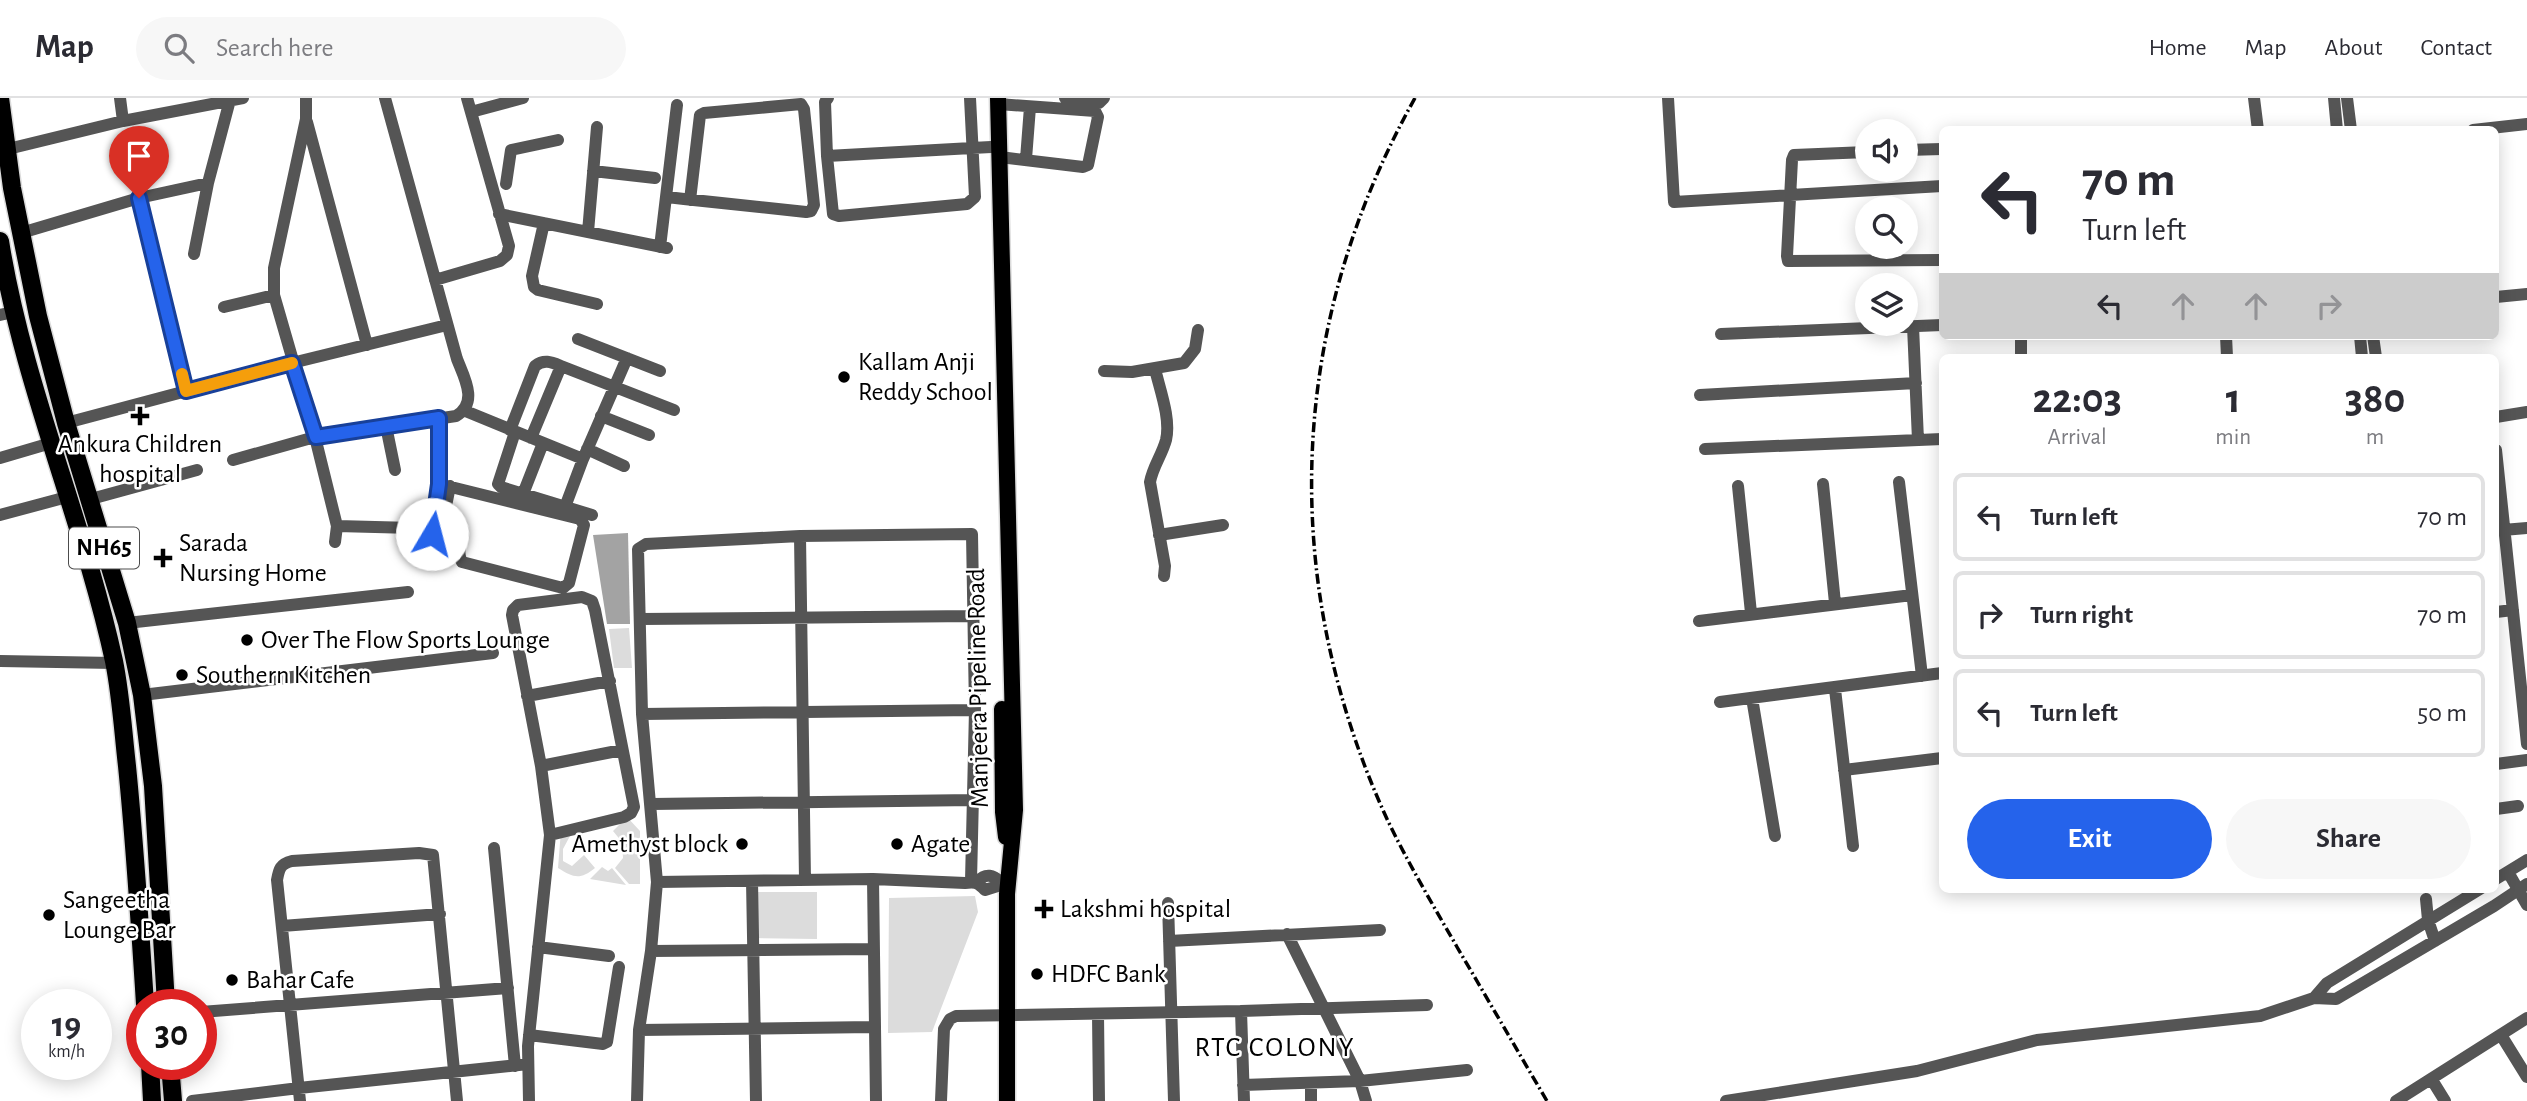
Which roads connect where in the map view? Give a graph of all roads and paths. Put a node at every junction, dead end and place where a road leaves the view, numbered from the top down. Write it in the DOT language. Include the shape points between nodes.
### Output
graph roads {
  1 [pos="0,98"];
  2 [pos="120,98"];
  3 [pos="306,98"];
  4 [pos="385,98"];
  5 [pos="467,98"];
  6 [pos="523,98"];
  7 [pos="828,98"];
  8 [pos="970,98"];
  9 [pos="1065,98"];
  10 [pos="1104,98"];
  11 [pos="1668,98"];
  12 [pos="2254,98"];
  13 [pos="2334,98"];
  14 [pos="2347,98"];
  15 [pos="237,99"];
  16 [pos="995,100"];
  17 [pos="677,105"];
  18 [pos="1030,107"];
  19 [pos="471,112"];
  20 [pos="306,119"];
  21 [pos="123,121"];
  22 [pos="2527,124"];
  23 [pos="2258,126"];
  24 [pos="2337,126"];
  25 [pos="2350,126"];
  26 [pos="597,127"];
  27 [pos="675,127"];
  28 [pos="2499,127"];
  29 [pos="697,128"];
  30 [pos="558,140"];
  31 [pos="972,148"];
  32 [pos="8,149"];
  33 [pos="1939,149"];
  34 [pos="1918,150"];
  35 [pos="995,152"];
  36 [pos="1855,152"];
  37 [pos="827,156"];
  38 [pos="1026,159"];
  39 [pos="593,171"];
  40 [pos="488,174"];
  41 [pos="655,178"];
  42 [pos="208,183"];
  43 [pos="1939,186"];
  44 [pos="1789,196"];
  45 [pos="667,197"];
  46 [pos="139,198"];
  47 [pos="690,200"];
  48 [pos="499,214"];
  49 [pos="544,223"];
  50 [pos="588,232"];
  51 [pos="21,233"];
  52 [pos="0,241"];
  53 [pos="194,254"];
  54 [pos="1939,260"];
  55 [pos="435,280"];
  56 [pos="2527,294"];
  57 [pos="274,295"];
  58 [pos="2499,298"];
  59 [pos="597,304"];
  60 [pos="224,307"];
  61 [pos="7,313"];
  62 [pos="447,325"];
  63 [pos="1939,325"];
  64 [pos="1918,326"];
  65 [pos="1855,328"];
  66 [pos="1198,330"];
  67 [pos="1721,334"];
  68 [pos="1914,336"];
  69 [pos="578,339"];
  70 [pos="367,345"];
  71 [pos="627,358"];
  72 [pos="292,363"];
  73 [pos="561,366"];
  74 [pos="1155,369"];
  75 [pos="660,371"];
  76 [pos="1104,371"];
  77 [pos="1916,383"];
  78 [pos="614,387"];
  79 [pos="186,391"];
  80 [pos="1700,395"];
  81 [pos="463,410"];
  82 [pos="674,410"];
  83 [pos="2527,412"];
  84 [pos="601,416"];
  85 [pos="2499,417"];
  86 [pos="439,418"];
  87 [pos="66,423"];
  88 [pos="386,426"];
  89 [pos="512,431"];
  90 [pos="649,435"];
  91 [pos="316,437"];
  92 [pos="1939,439"];
  93 [pos="537,440"];
  94 [pos="1918,440"];
  95 [pos="51,443"];
  96 [pos="1705,449"];
  97 [pos="585,454"];
  98 [pos="0,458"];
  99 [pos="233,460"];
  100 [pos="624,466"];
  101 [pos="197,470"];
  102 [pos="396,470"];
  103 [pos="1899,482"];
  104 [pos="1823,484"];
  105 [pos="2499,484"];
  106 [pos="444,485"];
  107 [pos="1738,486"];
  108 [pos="523,494"];
  109 [pos="67,497"];
  110 [pos="91,499"];
  111 [pos="565,507"];
  112 [pos="0,515"];
  113 [pos="592,515"];
  114 [pos="337,526"];
  115 [pos="1223,526"];
  116 [pos="413,528"];
  117 [pos="2527,528"];
  118 [pos="2503,530"];
  119 [pos="1159,535"];
  120 [pos="800,536"];
  121 [pos="335,542"];
  122 [pos="1164,576"];
  123 [pos="408,592"];
  124 [pos="1912,595"];
  125 [pos="1835,603"];
  126 [pos="2513,610"];
  127 [pos="2499,612"];
  128 [pos="1751,614"];
  129 [pos="974,616"];
  130 [pos="801,618"];
  131 [pos="641,619"];
  132 [pos="1699,621"];
  133 [pos="127,623"];
  134 [pos="493,653"];
  135 [pos="0,661"];
  136 [pos="114,663"];
  137 [pos="1939,673"];
  138 [pos="1922,676"];
  139 [pos="610,681"];
  140 [pos="1835,689"];
  141 [pos="142,695"];
  142 [pos="527,696"];
  143 [pos="1752,698"];
  144 [pos="1720,702"];
  145 [pos="975,710"];
  146 [pos="802,712"];
  147 [pos="642,714"];
  148 [pos="2527,744"];
  149 [pos="622,750"];
  150 [pos="1939,758"];
  151 [pos="2527,760"];
  152 [pos="2499,764"];
  153 [pos="541,766"];
  154 [pos="1844,770"];
  155 [pos="974,800"];
  156 [pos="804,802"];
  157 [pos="652,804"];
  158 [pos="2518,806"];
  159 [pos="2499,809"];
  160 [pos="155,818"];
  161 [pos="132,820"];
  162 [pos="550,835"];
  163 [pos="1775,836"];
  164 [pos="156,840"];
  165 [pos="134,841"];
  166 [pos="1853,846"];
  167 [pos="494,848"];
  168 [pos="2527,860"];
  169 [pos="2508,872"];
  170 [pos="2499,877"];
  171 [pos="873,879"];
  172 [pos="805,880"];
  173 [pos="752,881"];
  174 [pos="657,882"];
  175 [pos="974,882"];
  176 [pos="1005,883"];
  177 [pos="2522,886"];
  178 [pos="2426,893"];
  179 [pos="2473,893"];
  180 [pos="1168,903"];
  181 [pos="2527,905"];
  182 [pos="440,914"];
  183 [pos="2428,920"];
  184 [pos="282,926"];
  185 [pos="1380,929"];
  186 [pos="1286,934"];
  187 [pos="1169,941"];
  188 [pos="2435,941"];
  189 [pos="538,947"];
  190 [pos="873,949"];
  191 [pos="754,950"];
  192 [pos="652,951"];
  193 [pos="609,956"];
  194 [pos="619,967"];
  195 [pos="508,988"];
  196 [pos="144,989"];
  197 [pos="165,989"];
  198 [pos="448,993"];
  199 [pos="2314,998"];
  200 [pos="290,1005"];
  201 [pos="1427,1005"];
  202 [pos="1322,1008"];
  203 [pos="217,1011"];
  204 [pos="1172,1012"];
  205 [pos="1241,1012"];
  206 [pos="1006,1014"];
  207 [pos="1098,1014"];
  208 [pos="2527,1018"];
  209 [pos="873,1027"];
  210 [pos="755,1028"];
  211 [pos="639,1030"];
  212 [pos="529,1035"];
  213 [pos="2501,1035"];
  214 [pos="522,1065"];
  215 [pos="1467,1070"];
  216 [pos="454,1071"];
  217 [pos="2527,1076"];
  218 [pos="151,1080"];
  219 [pos="171,1080"];
  220 [pos="2432,1080"];
  221 [pos="1360,1081"];
  222 [pos="1311,1083"];
  223 [pos="1243,1086"];
  224 [pos="299,1094"];
  225 [pos="152,1101"];
  226 [pos="173,1101"];
  227 [pos="192,1101"];
  228 [pos="457,1101"];
  229 [pos="530,1101"];
  230 [pos="637,1101"];
  231 [pos="756,1101"];
  232 [pos="876,1101"];
  233 [pos="940,1101"];
  234 [pos="1007,1101"];
  235 [pos="1099,1101"];
  236 [pos="1174,1101"];
  237 [pos="1244,1101"];
  238 [pos="1311,1101"];
  239 [pos="1366,1101"];
  240 [pos="1726,1101"];
  241 [pos="2396,1101"];
  242 [pos="2445,1101"];
  1 -- 32 [label="highway, NH65"];
  2 -- 21 [label="street"];
  3 -- 20 [label="street"];
  4 -- 55 [label="street"];
  5 -- 19 [label="street"];
  6 -- 19 [label="street"];
  7 -- 37 [label="street"];
  8 -- 31 [label="street"];
  9 -- 10 [label="street" via="1099,103"];
  11 -- 44 [label="street" via="1674,202"];
  12 -- 23 [label="street"];
  13 -- 24 [label="street"];
  14 -- 25 [label="street"];
  15 -- 21 [label="street"];
  15 -- 42 [label="street"];
  16 -- 18 [label="street"];
  16 -- 35 [label="main road, Manjeera Pipeline Road"];
  17 -- 27 [label="street"];
  18 -- 38 [label="street"];
  18 -- 38 [label="street" via="1095,111 1098,117 1088,165"];
  19 -- 40 [label="street"];
  20 -- 57 [label="street" via="274,268"];
  20 -- 70 [label="street"];
  21 -- 32 [label="street"];
  22 -- 28 [label="street"];
  26 -- 39 [label="street"];
  27 -- 29 [label="street"];
  27 -- 45 [label="street"];
  29 -- 47 [label="street"];
  29 -- 47 [label="street" via="704,113 801,104 814,205 806,212"];
  30 -- 40 [label="street" via="512,149 507,179"];
  31 -- 35 [label="street"];
  31 -- 37 [label="street"];
  31 -- 37 [label="street" via="975,197 967,204 839,216 832,209"];
  32 -- 51 [label="highway, NH65"];
  33 -- 34 [label="street"];
  35 -- 38 [label="street"];
  35 -- 176 [label="main road, Manjeera Pipeline Road" via="1003,812 1009,856"];
  36 -- 44 [label="street" via="1794,155"];
  39 -- 41 [label="street"];
  39 -- 50 [label="street"];
  40 -- 48 [label="street"];
  42 -- 46 [label="street"];
  42 -- 53 [label="street"];
  43 -- 44 [label="street"];
  44 -- 54 [label="street" via="1788,261"];
  45 -- 47 [label="street"];
  45 -- 50 [label="street" via="664,247"];
  46 -- 51 [label="street"];
  46 -- 79 [label="street"];
  48 -- 49 [label="street"];
  48 -- 55 [label="street" via="509,241 507,256"];
  49 -- 50 [label="street"];
  49 -- 59 [label="street" via="532,276 534,287"];
  51 -- 87 [label="highway, NH65"];
  52 -- 61 [label="highway, NH65"];
  55 -- 62 [label="street"];
  56 -- 58 [label="street"];
  57 -- 60 [label="street"];
  57 -- 72 [label="street"];
  61 -- 95 [label="highway, NH65"];
  62 -- 70 [label="street"];
  62 -- 81 [label="street" via="470,394"];
  63 -- 64 [label="street"];
  65 -- 67 [label="street"];
  66 -- 74 [label="street" via="1190,358"];
  68 -- 77 [label="street"];
  69 -- 71 [label="street"];
  70 -- 72 [label="street"];
  71 -- 75 [label="street"];
  71 -- 78 [label="street"];
  72 -- 79 [label="street"];
  72 -- 91 [label="street"];
  73 -- 78 [label="street"];
  73 -- 89 [label="street" via="548,361 535,366"];
  73 -- 93 [label="street"];
  74 -- 76 [label="street"];
  74 -- 119 [label="street" via="1167,436 1150,482"];
  77 -- 80 [label="street"];
  77 -- 94 [label="street"];
  78 -- 82 [label="street"];
  78 -- 84 [label="street"];
  79 -- 87 [label="street"];
  81 -- 86 [label="street"];
  81 -- 89 [label="street"];
  83 -- 85 [label="street"];
  84 -- 90 [label="street"];
  84 -- 97 [label="street"];
  86 -- 88 [label="street"];
  86 -- 106 [label="street"];
  87 -- 110 [label="highway, NH65"];
  88 -- 91 [label="street"];
  88 -- 102 [label="street"];
  89 -- 93 [label="street"];
  89 -- 108 [label="street" via="498,484"];
  91 -- 99 [label="street"];
  91 -- 114 [label="street"];
  92 -- 94 [label="street"];
  93 -- 97 [label="street"];
  93 -- 108 [label="street"];
  94 -- 96 [label="street"];
  95 -- 98 [label="street"];
  95 -- 109 [label="highway, NH65"];
  97 -- 100 [label="street"];
  97 -- 111 [label="street"];
  101 -- 110 [label="street"];
  103 -- 124 [label="street"];
  104 -- 125 [label="street"];
  105 -- 118 [label="street"];
  106 -- 106 [label="street" via="580,519 584,525 569,583 563,587 463,562 458,537 435,531"];
  107 -- 128 [label="street"];
  108 -- 111 [label="street"];
  109 -- 112 [label="street"];
  109 -- 136 [label="highway, NH65"];
  110 -- 133 [label="highway, NH65"];
  111 -- 113 [label="street"];
  114 -- 116 [label="street"];
  114 -- 121 [label="street"];
  115 -- 119 [label="street"];
  117 -- 118 [label="street"];
  118 -- 126 [label="street"];
  119 -- 122 [label="street"];
  120 -- 129 [label="street" via="972,534"];
  120 -- 130 [label="street"];
  120 -- 131 [label="street" via="646,544 638,549"];
  123 -- 133 [label="street"];
  124 -- 125 [label="street"];
  124 -- 138 [label="street"];
  125 -- 128 [label="street"];
  126 -- 127 [label="street"];
  126 -- 148 [label="street"];
  128 -- 132 [label="street"];
  129 -- 130 [label="street"];
  129 -- 145 [label="street"];
  130 -- 131 [label="street"];
  130 -- 146 [label="street"];
  131 -- 147 [label="street"];
  133 -- 141 [label="highway, NH65"];
  134 -- 141 [label="street"];
  135 -- 136 [label="street"];
  136 -- 161 [label="highway, NH65"];
  137 -- 138 [label="street"];
  138 -- 140 [label="street"];
  139 -- 142 [label="street"];
  139 -- 142 [label="street" via="592,601 582,597 518,606 512,615"];
  139 -- 149 [label="street"];
  140 -- 143 [label="street"];
  140 -- 154 [label="street"];
  141 -- 160 [label="highway, NH65"];
  142 -- 153 [label="street"];
  143 -- 144 [label="street"];
  143 -- 163 [label="street"];
  145 -- 146 [label="street"];
  145 -- 155 [label="street"];
  146 -- 147 [label="street"];
  146 -- 156 [label="street"];
  147 -- 157 [label="street"];
  149 -- 153 [label="street"];
  149 -- 162 [label="street" via="634,807 631,813"];
  150 -- 154 [label="street"];
  151 -- 152 [label="street"];
  153 -- 162 [label="street"];
  154 -- 166 [label="street"];
  155 -- 156 [label="street"];
  155 -- 175 [label="street"];
  156 -- 157 [label="street"];
  156 -- 172 [label="street"];
  157 -- 174 [label="street"];
  158 -- 159 [label="street"];
  160 -- 161 [label="highway"];
  160 -- 164 [label="highway, NH65"];
  161 -- 165 [label="highway, NH65"];
  162 -- 189 [label="street"];
  164 -- 165 [label="highway"];
  164 -- 197 [label="highway, NH65"];
  165 -- 196 [label="highway, NH65"];
  167 -- 195 [label="street"];
  168 -- 169 [label="street"];
  169 -- 170 [label="street"];
  169 -- 177 [label="street"];
  171 -- 172 [label="street"];
  171 -- 175 [label="street"];
  171 -- 190 [label="street"];
  172 -- 173 [label="street"];
  173 -- 174 [label="street"];
  173 -- 191 [label="street"];
  174 -- 192 [label="street"];
  175 -- 176 [label="street" via="985,890"];
  176 -- 206 [label="main road, Manjeera Pipeline Road"];
  177 -- 181 [label="street"];
  177 -- 188 [label="street"];
  178 -- 183 [label="street"];
  179 -- 183 [label="street"];
  180 -- 187 [label="street"];
  182 -- 184 [label="street"];
  182 -- 184 [label="street" via="433,855 292,861 280,867 278,880"];
  182 -- 198 [label="street"];
  183 -- 188 [label="street"];
  183 -- 199 [label="street" via="2327,983"];
  184 -- 200 [label="street"];
  185 -- 186 [label="street"];
  186 -- 187 [label="street"];
  186 -- 202 [label="street"];
  187 -- 204 [label="street"];
  188 -- 199 [label="street" via="2336,999"];
  189 -- 193 [label="street"];
  189 -- 212 [label="street"];
  190 -- 191 [label="street"];
  190 -- 209 [label="street"];
  191 -- 192 [label="street"];
  191 -- 210 [label="street"];
  192 -- 211 [label="street"];
  194 -- 212 [label="street" via="607,1042"];
  195 -- 198 [label="street"];
  195 -- 214 [label="street"];
  198 -- 200 [label="street"];
  198 -- 216 [label="street"];
  199 -- 240 [label="street" via="2260,1016 2037,1040 1917,1071"];
  200 -- 203 [label="street"];
  200 -- 224 [label="street"];
  201 -- 202 [label="street"];
  202 -- 205 [label="street"];
  202 -- 221 [label="street"];
  204 -- 205 [label="street"];
  204 -- 207 [label="street"];
  204 -- 236 [label="street"];
  205 -- 223 [label="street"];
  206 -- 207 [label="street"];
  206 -- 233 [label="street" via="950,1019 944,1029"];
  206 -- 234 [label="main road, Manjeera Pipeline Road"];
  207 -- 235 [label="street"];
  208 -- 213 [label="street"];
  209 -- 210 [label="street"];
  209 -- 232 [label="street"];
  210 -- 211 [label="street"];
  210 -- 231 [label="street"];
  211 -- 230 [label="street"];
  212 -- 214 [label="street"];
  213 -- 217 [label="street"];
  213 -- 220 [label="street"];
  214 -- 216 [label="street"];
  214 -- 229 [label="street"];
  215 -- 221 [label="street"];
  216 -- 224 [label="street"];
  216 -- 228 [label="street"];
  218 -- 225 [label="highway"];
  219 -- 226 [label="highway"];
  220 -- 241 [label="street"];
  220 -- 242 [label="street"];
  221 -- 222 [label="street"];
  221 -- 239 [label="street"];
  222 -- 223 [label="street"];
  222 -- 238 [label="street"];
  223 -- 237 [label="street"];
  224 -- 227 [label="street"];
}
